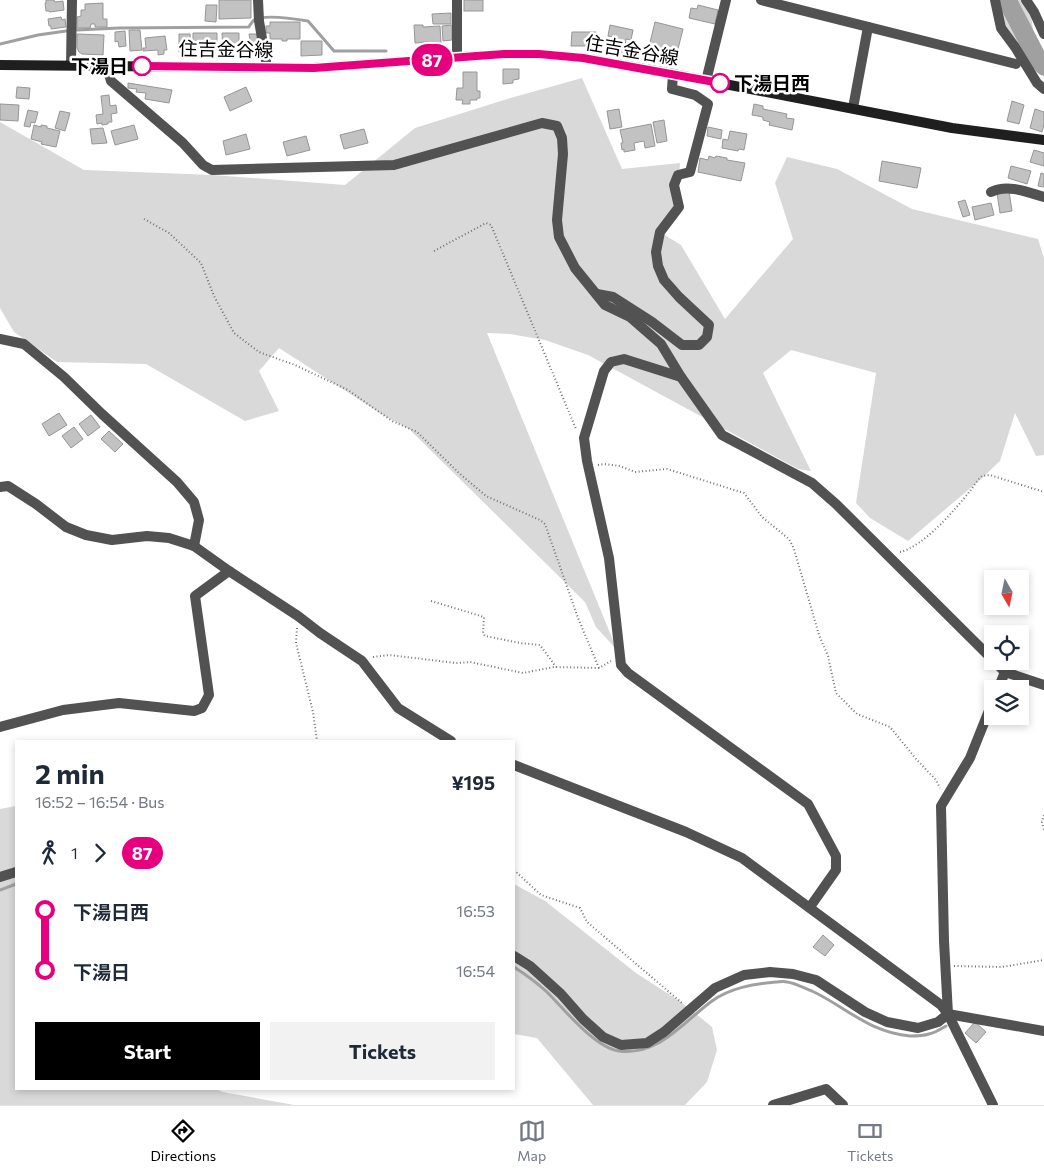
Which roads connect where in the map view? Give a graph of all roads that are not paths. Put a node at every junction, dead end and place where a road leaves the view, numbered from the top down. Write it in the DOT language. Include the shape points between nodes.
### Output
graph roads {
  1 [pos="72,0"];
  2 [pos="258,0"];
  3 [pos="457,0"];
  4 [pos="726,0"];
  5 [pos="761,0"];
  6 [pos="994,0"];
  7 [pos="1026,0"];
  8 [pos="868,27"];
  9 [pos="1044,34"];
  10 [pos="457,58"];
  11 [pos="1016,64"];
  12 [pos="0,65"];
  13 [pos="71,65"];
  14 [pos="106,65"];
  15 [pos="267,67"];
  16 [pos="673,74"];
  17 [pos="706,80"];
  18 [pos="1044,89"];
  19 [pos="853,108"];
  20 [pos="1044,140"];
  21 [pos="991,192"];
  22 [pos="1044,197"];
  23 [pos="597,294"];
  24 [pos="0,339"];
  25 [pos="681,377"];
  26 [pos="0,487"];
  27 [pos="194,546"];
  28 [pos="229,571"];
  29 [pos="984,651"];
  30 [pos="1005,672"];
  31 [pos="1002,680"];
  32 [pos="1044,684"];
  33 [pos="984,723"];
  34 [pos="0,727"];
  35 [pos="449,740"];
  36 [pos="515,765"];
  37 [pos="15,872"];
  38 [pos="0,877"];
  39 [pos="810,907"];
  40 [pos="515,957"];
  41 [pos="948,1014"];
  42 [pos="1044,1031"];
  43 [pos="990,1104"];
  44 [pos="773,1105"];
  45 [pos="842,1105"];
  1 -- 13 [label="street"];
  2 -- 15 [label="street"];
  3 -- 10 [label="street"];
  4 -- 17 [label="street"];
  5 -- 8 [label="street"];
  6 -- 18 [label="street" via="1001,28"];
  7 -- 9 [label="street"];
  8 -- 11 [label="street"];
  8 -- 19 [label="street"];
  10 -- 15 [label="main road, 住吉金谷線" via="314,68"];
  10 -- 16 [label="main road, 住吉金谷線" via="539,54 583,58"];
  12 -- 13 [label="main road, 住吉金谷線"];
  13 -- 14 [label="main road, 住吉金谷線"];
  14 -- 15 [label="main road, 住吉金谷線"];
  14 -- 23 [label="street" via="111,81 212,170 394,165 542,123 556,126 562,138 563,154 557,220 559,237 576,268"];
  16 -- 17 [label="main road, 住吉金谷線"];
  16 -- 23 [label="street" via="672,89 695,95 708,104 690,172 678,175 674,185 678,207 660,232 656,252 664,280 709,325 707,336 699,345 682,345 613,297"];
  17 -- 19 [label="main road, 住吉金谷線"];
  19 -- 20 [label="main road, 住吉金谷線" via="952,128"];
  21 -- 22 [label="street" via="1010,188"];
  23 -- 25 [label="street" via="605,305 630,317 661,344"];
  24 -- 27 [label="street" via="24,344 177,482 194,502 199,520"];
  25 -- 29 [label="street" via="722,435 812,483"];
  25 -- 39 [label="street" via="624,359 611,362 604,372 584,438 609,558 621,665 808,804 836,856 836,870"];
  26 -- 27 [label="street" via="8,486 66,527 86,535 112,540 147,536 168,538"];
  27 -- 28 [label="street"];
  28 -- 34 [label="street" via="195,596 209,695 202,708 119,703 64,710"];
  28 -- 35 [label="street" via="362,661 398,708"];
  30 -- 31 [label="street"];
  30 -- 32 [label="street"];
  33 -- 41 [label="street" via="970,758 941,806"];
  36 -- 39 [label="street" via="686,832 742,858"];
  37 -- 38 [label="street"];
  39 -- 41 [label="street" via="941,1005"];
  40 -- 41 [label="street" via="561,994 603,1037 621,1045 647,1043 715,988 744,975 770,972 816,980 865,1012 887,1022 918,1028 938,1022"];
  41 -- 42 [label="street"];
  41 -- 43 [label="street"];
  44 -- 45 [label="street" via="826,1089"];
}
